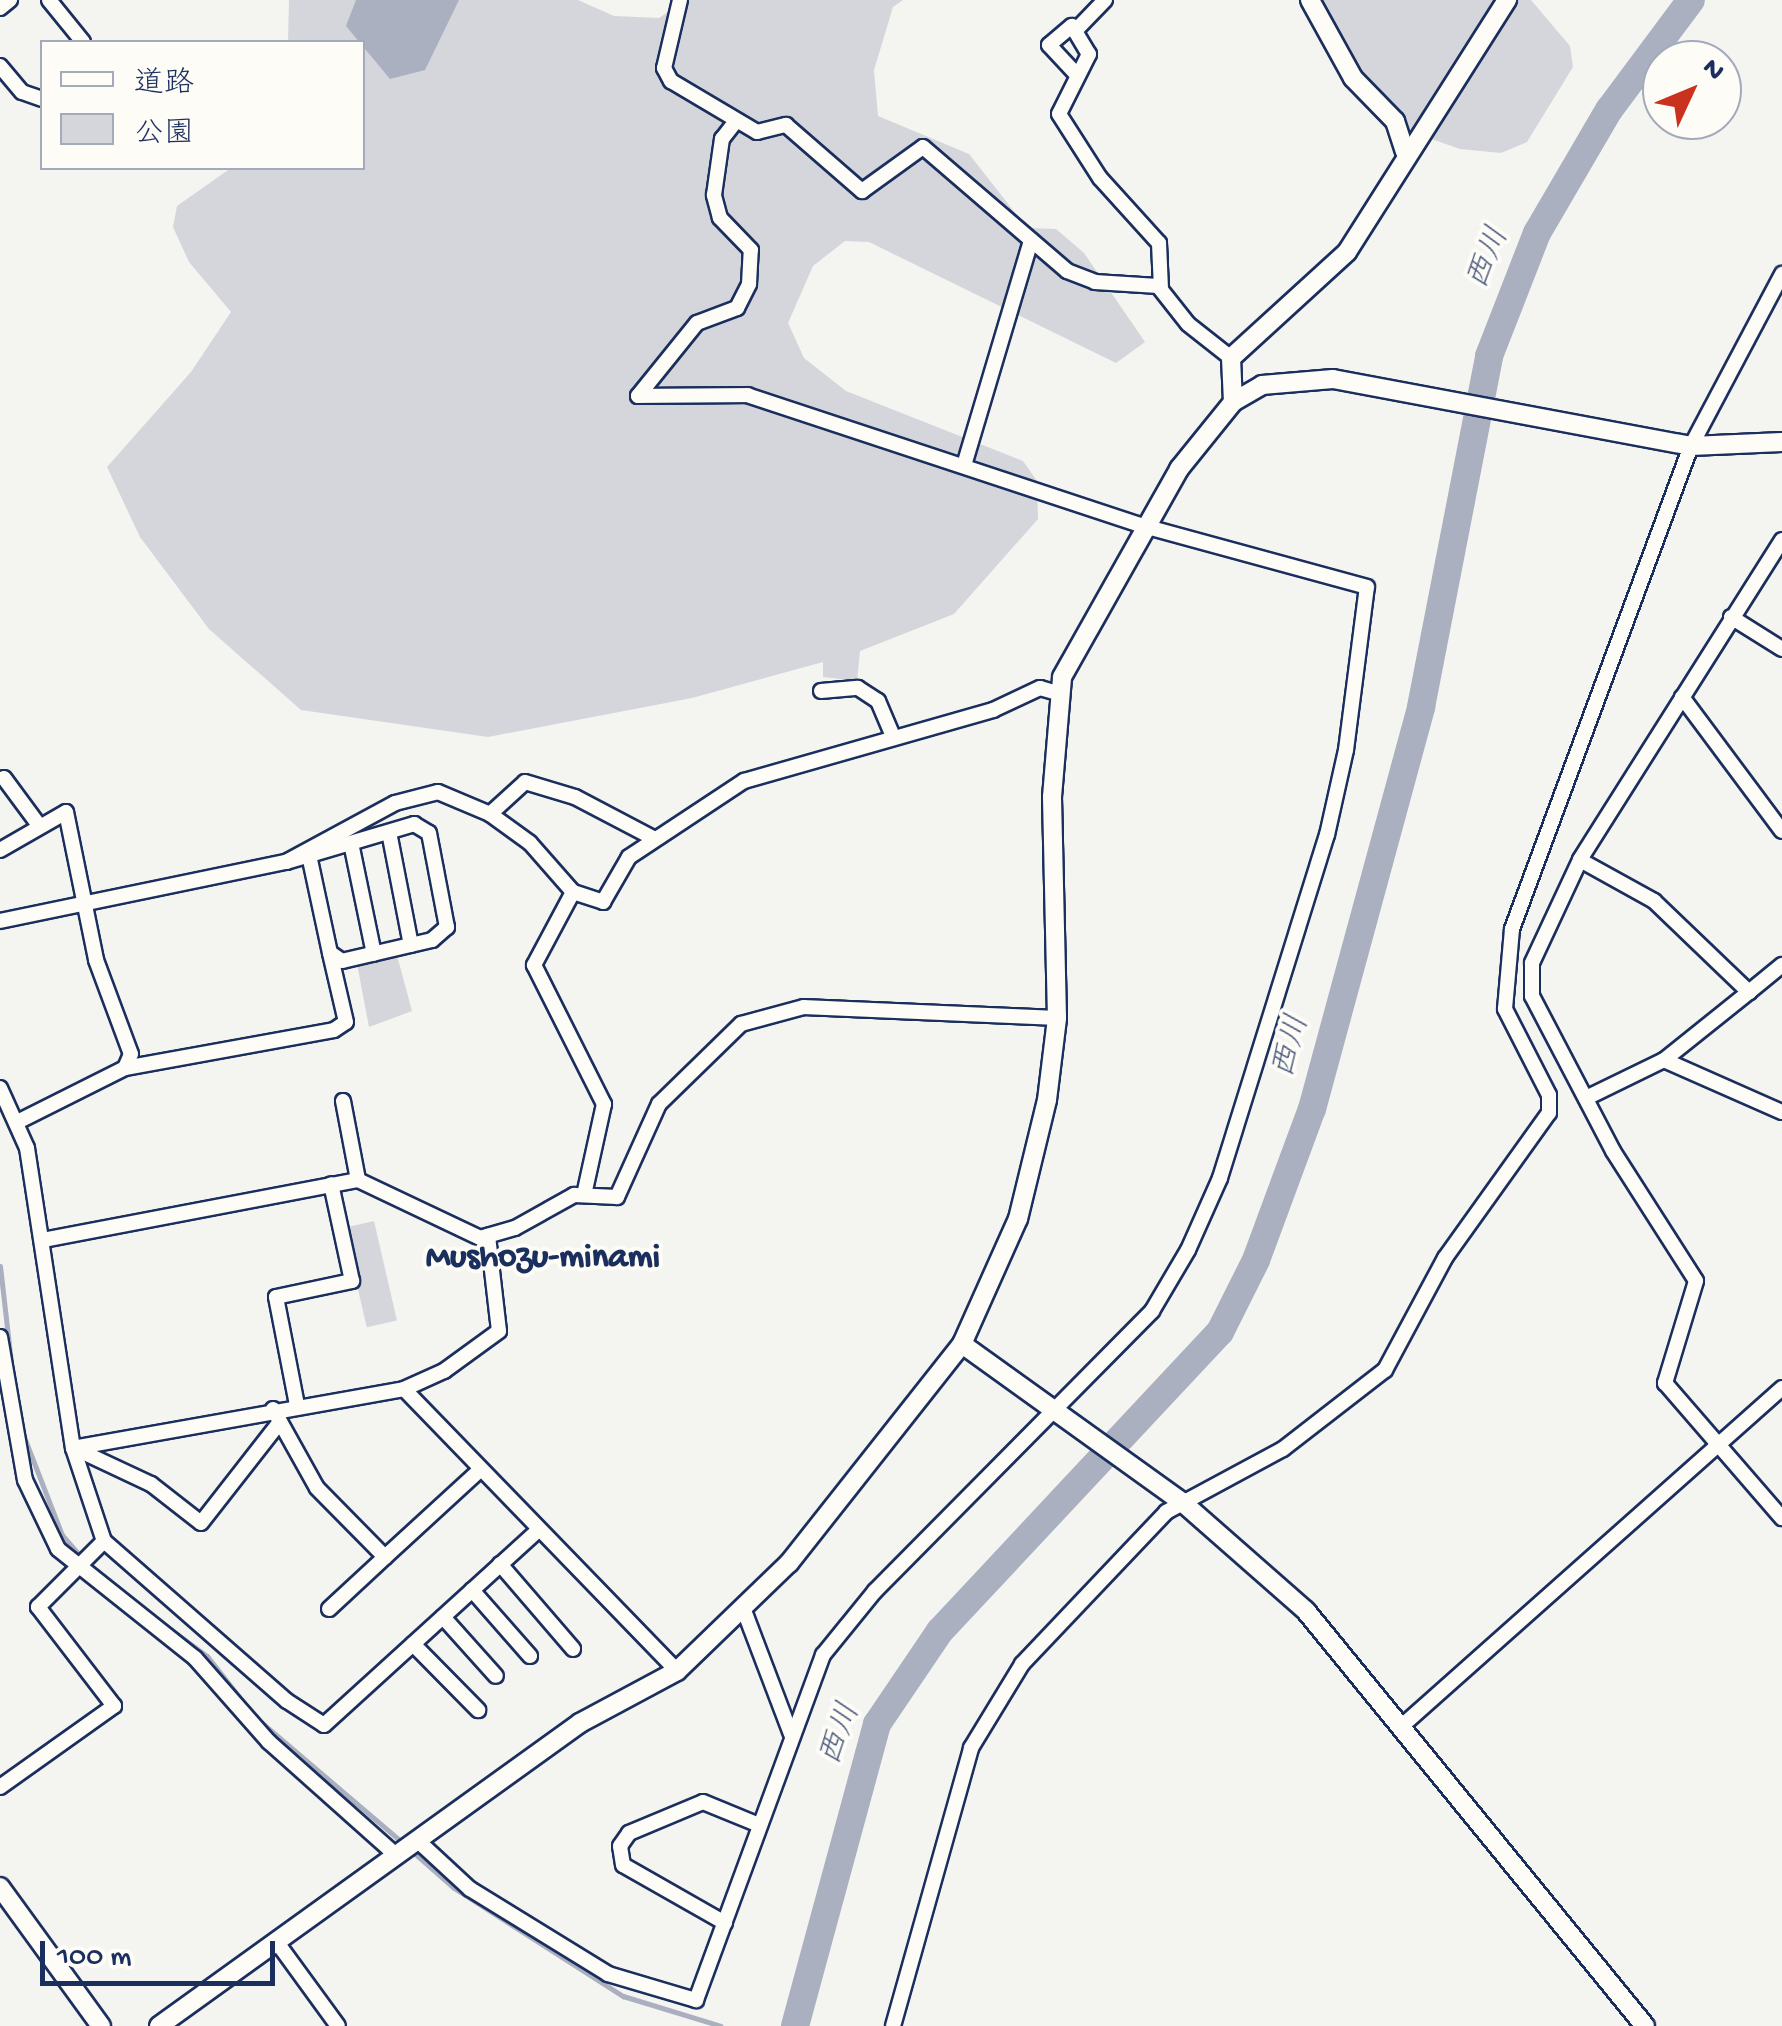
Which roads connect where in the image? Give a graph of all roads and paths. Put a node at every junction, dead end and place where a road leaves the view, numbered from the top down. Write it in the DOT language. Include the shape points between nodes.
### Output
graph roads {
  1 [pos="10,0"];
  2 [pos="49,0"];
  3 [pos="680,0"];
  4 [pos="1105,0"];
  5 [pos="1310,0"];
  6 [pos="1507,0"];
  7 [pos="0,8"];
  8 [pos="1078,28"];
  9 [pos="81,40"];
  10 [pos="0,66"];
  11 [pos="1078,75"];
  12 [pos="40,98"];
  13 [pos="736,120"];
  14 [pos="1405,151"];
  15 [pos="1031,240"];
  16 [pos="1782,274"];
  17 [pos="1161,288"];
  18 [pos="1231,358"];
  19 [pos="1233,402"];
  20 [pos="1782,442"];
  21 [pos="1690,446"];
  22 [pos="965,462"];
  23 [pos="1153,524"];
  24 [pos="1782,540"];
  25 [pos="1775,566"];
  26 [pos="1732,617"];
  27 [pos="1782,650"];
  28 [pos="821,690"];
  29 [pos="1058,693"];
  30 [pos="1682,697"];
  31 [pos="894,736"];
  32 [pos="4,778"];
  33 [pos="490,814"];
  34 [pos="38,824"];
  35 [pos="389,832"];
  36 [pos="1782,832"];
  37 [pos="653,838"];
  38 [pos="350,843"];
  39 [pos="0,850"];
  40 [pos="309,856"];
  41 [pos="1580,860"];
  42 [pos="286,862"];
  43 [pos="573,892"];
  44 [pos="84,901"];
  45 [pos="0,922"];
  46 [pos="411,945"];
  47 [pos="330,953"];
  48 [pos="374,954"];
  49 [pos="1782,965"];
  50 [pos="1749,992"];
  51 [pos="1057,1018"];
  52 [pos="1664,1060"];
  53 [pos="125,1068"];
  54 [pos="0,1088"];
  55 [pos="1586,1098"];
  56 [pos="343,1102"];
  57 [pos="1782,1112"];
  58 [pos="17,1122"];
  59 [pos="358,1180"];
  60 [pos="331,1184"];
  61 [pos="584,1195"];
  62 [pos="488,1236"];
  63 [pos="43,1240"];
  64 [pos="0,1336"];
  65 [pos="962,1344"];
  66 [pos="1782,1388"];
  67 [pos="404,1389"];
  68 [pos="297,1406"];
  69 [pos="276,1416"];
  70 [pos="1062,1420"];
  71 [pos="1717,1446"];
  72 [pos="73,1448"];
  73 [pos="480,1471"];
  74 [pos="1175,1498"];
  75 [pos="1782,1518"];
  76 [pos="538,1530"];
  77 [pos="104,1540"];
  78 [pos="385,1557"];
  79 [pos="500,1564"];
  80 [pos="80,1570"];
  81 [pos="472,1590"];
  82 [pos="328,1609"];
  83 [pos="745,1613"];
  84 [pos="443,1617"];
  85 [pos="412,1644"];
  86 [pos="573,1649"];
  87 [pos="530,1656"];
  88 [pos="677,1671"];
  89 [pos="496,1676"];
  90 [pos="478,1710"];
  91 [pos="1403,1725"];
  92 [pos="791,1734"];
  93 [pos="0,1786"];
  94 [pos="759,1825"];
  95 [pos="418,1840"];
  96 [pos="396,1855"];
  97 [pos="0,1887"];
  98 [pos="724,1923"];
  99 [pos="276,1941"];
  100 [pos="101,2026"];
  101 [pos="159,2026"];
  102 [pos="338,2026"];
  103 [pos="893,2026"];
  104 [pos="1645,2026"];
  1 -- 7 [label="street"];
  2 -- 9 [label="street"];
  3 -- 13 [label="street" via="664,74"];
  4 -- 8 [label="street"];
  5 -- 14 [label="street" via="1352,78 1395,120"];
  6 -- 14 [label="street"];
  8 -- 11 [label="street" via="1090,54"];
  8 -- 11 [label="street" via="1049,45"];
  10 -- 12 [label="street" via="22,92"];
  11 -- 17 [label="street" via="1060,114 1100,178 1160,243"];
  13 -- 15 [label="street" via="758,132 786,125 862,191 923,147"];
  13 -- 22 [label="street" via="722,138 714,195 720,218 751,250 749,284 736,308 696,323 638,396 748,394"];
  14 -- 18 [label="street" via="1347,252"];
  15 -- 17 [label="street" via="1094,282"];
  15 -- 22 [label="street"];
  16 -- 21 [label="street"];
  17 -- 18 [label="street" via="1188,324"];
  18 -- 19 [label="street"];
  19 -- 21 [label="street" via="1296,378"];
  19 -- 23 [label="street" via="1193,448"];
  20 -- 21 [label="street"];
  21 -- 74 [label="street" via="1512,929 1505,1009 1549,1095 1549,1113 1445,1258 1385,1370 1283,1449"];
  22 -- 23 [label="street"];
  23 -- 29 [label="street"];
  23 -- 70 [label="street" via="1367,588 1328,835 1220,1178 1152,1311"];
  24 -- 25 [label="street"];
  25 -- 26 [label="street"];
  26 -- 27 [label="street"];
  26 -- 30 [label="street"];
  28 -- 31 [label="street" via="840,685 868,694"];
  29 -- 31 [label="street" via="1040,688 993,710"];
  29 -- 51 [label="street"];
  30 -- 36 [label="street"];
  30 -- 41 [label="street"];
  31 -- 37 [label="street" via="744,781"];
  32 -- 34 [label="street"];
  33 -- 37 [label="street" via="526,782 575,797"];
  33 -- 42 [label="street" via="438,792 395,804"];
  33 -- 43 [label="street" via="530,843"];
  34 -- 39 [label="street"];
  34 -- 44 [label="street" via="66,812"];
  35 -- 38 [label="street"];
  35 -- 46 [label="street"];
  35 -- 46 [label="street" via="414,824 429,833 447,926"];
  37 -- 43 [label="street" via="620,867 603,902"];
  38 -- 40 [label="street"];
  38 -- 48 [label="street"];
  40 -- 42 [label="street"];
  40 -- 47 [label="street"];
  41 -- 50 [label="street" via="1654,901"];
  41 -- 55 [label="street" via="1532,963 1532,996"];
  42 -- 44 [label="street"];
  43 -- 61 [label="street" via="534,965 604,1104"];
  44 -- 45 [label="street"];
  44 -- 53 [label="street" via="131,1054"];
  46 -- 48 [label="street"];
  47 -- 48 [label="street" via="342,961"];
  47 -- 53 [label="street" via="346,1022 334,1030"];
  49 -- 50 [label="street"];
  50 -- 52 [label="street"];
  51 -- 61 [label="street" via="804,1006 741,1024 659,1104 616,1198"];
  51 -- 65 [label="street" via="1018,1219"];
  52 -- 55 [label="street"];
  52 -- 57 [label="street"];
  53 -- 58 [label="street"];
  54 -- 58 [label="street"];
  55 -- 71 [label="street" via="1696,1281 1665,1384"];
  56 -- 59 [label="street"];
  58 -- 63 [label="street"];
  59 -- 60 [label="street"];
  59 -- 62 [label="street"];
  60 -- 63 [label="street"];
  60 -- 68 [label="street" via="352,1281 276,1296"];
  61 -- 62 [label="street"];
  62 -- 67 [label="street" via="499,1330"];
  63 -- 72 [label="street"];
  64 -- 80 [label="street" via="25,1480 58,1549"];
  65 -- 70 [label="street"];
  65 -- 83 [label="street"];
  66 -- 71 [label="street"];
  67 -- 68 [label="street"];
  67 -- 73 [label="street"];
  68 -- 69 [label="street"];
  69 -- 72 [label="street"];
  69 -- 72 [label="street" via="201,1523 151,1484"];
  69 -- 78 [label="street" via="317,1488"];
  70 -- 74 [label="street"];
  70 -- 92 [label="street" via="838,1632"];
  71 -- 75 [label="street"];
  71 -- 91 [label="street"];
  72 -- 77 [label="street"];
  73 -- 76 [label="street"];
  73 -- 78 [label="street"];
  74 -- 91 [label="street" via="1306,1611"];
  74 -- 103 [label="street" via="1054,1627 987,1716 951,1804"];
  76 -- 79 [label="street"];
  76 -- 88 [label="street"];
  77 -- 80 [label="street"];
  77 -- 85 [label="street" via="324,1725"];
  78 -- 82 [label="street"];
  79 -- 81 [label="street"];
  79 -- 86 [label="street"];
  80 -- 93 [label="street" via="38,1607 114,1706"];
  80 -- 96 [label="street" via="195,1658 269,1742"];
  81 -- 84 [label="street"];
  81 -- 87 [label="street"];
  83 -- 88 [label="street"];
  83 -- 92 [label="street"];
  84 -- 85 [label="street"];
  84 -- 89 [label="street"];
  85 -- 90 [label="street"];
  88 -- 95 [label="street" via="580,1723"];
  91 -- 104 [label="street"];
  92 -- 94 [label="street"];
  94 -- 98 [label="street"];
  94 -- 98 [label="street" via="703,1802 629,1833 620,1846 622,1865"];
  95 -- 96 [label="street"];
  95 -- 98 [label="street" via="470,1888 592,1964 688,2002"];
  96 -- 99 [label="street"];
  97 -- 100 [label="street"];
  99 -- 101 [label="street"];
  99 -- 102 [label="street"];
}
